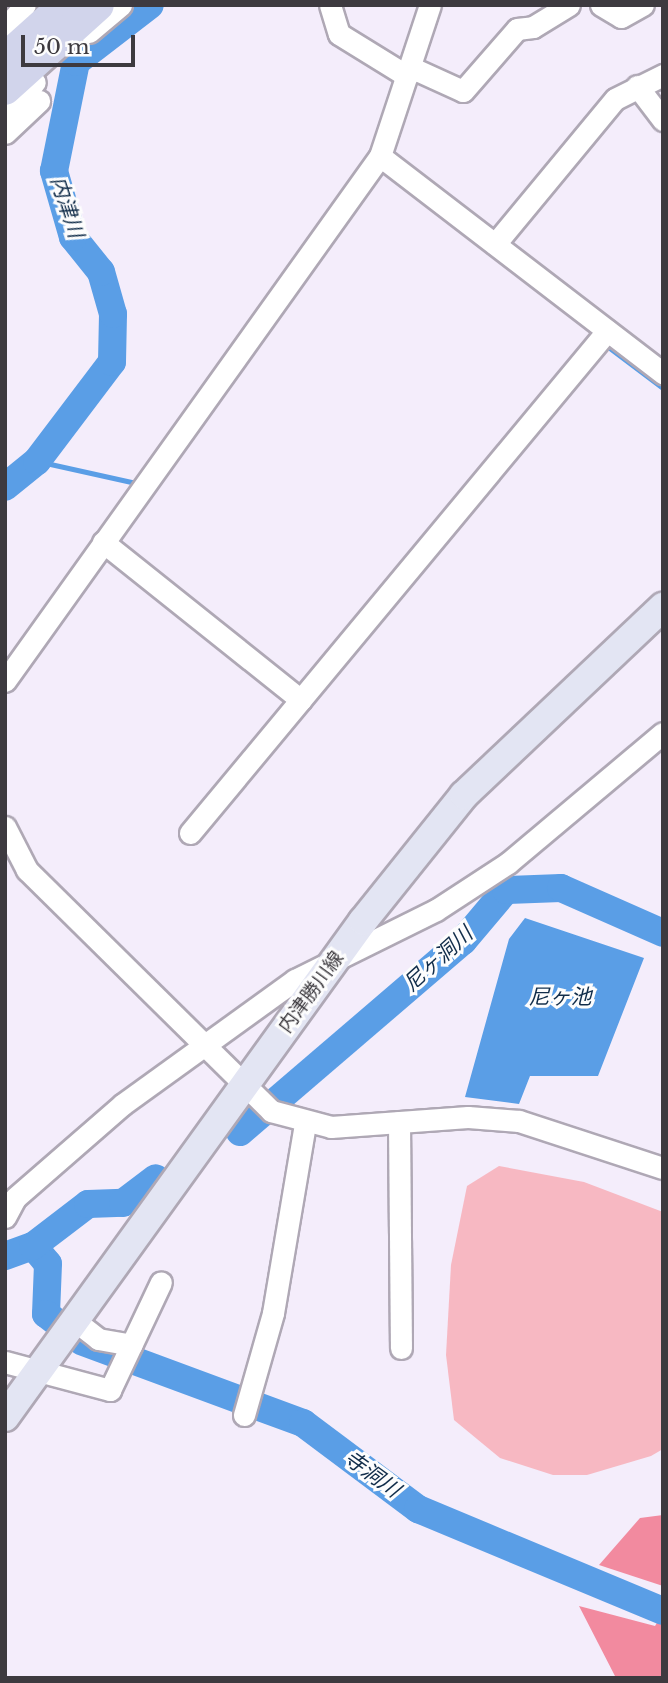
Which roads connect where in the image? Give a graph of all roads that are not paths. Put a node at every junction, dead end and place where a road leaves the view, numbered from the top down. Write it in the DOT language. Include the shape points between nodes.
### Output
graph roads {
  1 [pos="98,5"];
  2 [pos="121,5"];
  3 [pos="330,5"];
  4 [pos="430,5"];
  5 [pos="569,5"];
  6 [pos="601,5"];
  7 [pos="643,5"];
  8 [pos="45,9"];
  9 [pos="5,28"];
  10 [pos="5,59"];
  11 [pos="408,72"];
  12 [pos="663,75"];
  13 [pos="637,86"];
  14 [pos="5,89"];
  15 [pos="39,101"];
  16 [pos="5,109"];
  17 [pos="663,120"];
  18 [pos="5,133"];
  19 [pos="380,156"];
  20 [pos="495,244"];
  21 [pos="607,331"];
  22 [pos="663,373"];
  23 [pos="103,542"];
  24 [pos="663,607"];
  25 [pos="5,681"];
  26 [pos="301,700"];
  27 [pos="659,744"];
  28 [pos="5,827"];
  29 [pos="190,833"];
  30 [pos="335,959"];
  31 [pos="208,1046"];
  32 [pos="256,1099"];
  33 [pos="399,1122"];
  34 [pos="305,1124"];
  35 [pos="663,1168"];
  36 [pos="5,1217"];
  37 [pos="160,1282"];
  38 [pos="74,1320"];
  39 [pos="131,1345"];
  40 [pos="401,1348"];
  41 [pos="5,1362"];
  42 [pos="39,1369"];
  43 [pos="244,1415"];
  44 [pos="5,1417"];
  1 -- 14 [label="highway"];
  2 -- 16 [label="street"];
  3 -- 11 [label="street" via="339,34"];
  4 -- 11 [label="street"];
  5 -- 11 [label="street" via="533,27 517,29 463,90"];
  6 -- 7 [label="street" via="621,17"];
  8 -- 9 [label="street"];
  8 -- 10 [label="highway"];
  11 -- 19 [label="street"];
  12 -- 13 [label="street"];
  13 -- 17 [label="street"];
  13 -- 20 [label="street" via="615,99"];
  15 -- 18 [label="street"];
  19 -- 20 [label="street"];
  19 -- 23 [label="street"];
  20 -- 21 [label="street"];
  21 -- 22 [label="street"];
  21 -- 26 [label="street"];
  23 -- 25 [label="street"];
  23 -- 26 [label="street"];
  24 -- 30 [label="main road, 内津勝川線" via="464,795"];
  26 -- 29 [label="street"];
  27 -- 30 [label="street" via="508,863 436,910"];
  28 -- 31 [label="street" via="27,870"];
  30 -- 31 [label="street" via="295,980"];
  30 -- 32 [label="main road, 内津勝川線"];
  31 -- 32 [label="street"];
  31 -- 36 [label="street" via="123,1104 15,1198"];
  32 -- 34 [label="street"];
  32 -- 38 [label="main road, 内津勝川線"];
  33 -- 34 [label="street"];
  33 -- 35 [label="street" via="519,1121"];
  33 -- 40 [label="street"];
  34 -- 43 [label="street" via="273,1313"];
  37 -- 39 [label="street"];
  38 -- 39 [label="street" via="98,1339"];
  38 -- 42 [label="main road, 内津勝川線"];
  39 -- 42 [label="street" via="110,1390"];
  41 -- 42 [label="street"];
  42 -- 44 [label="main road, 内津勝川線"];
}
